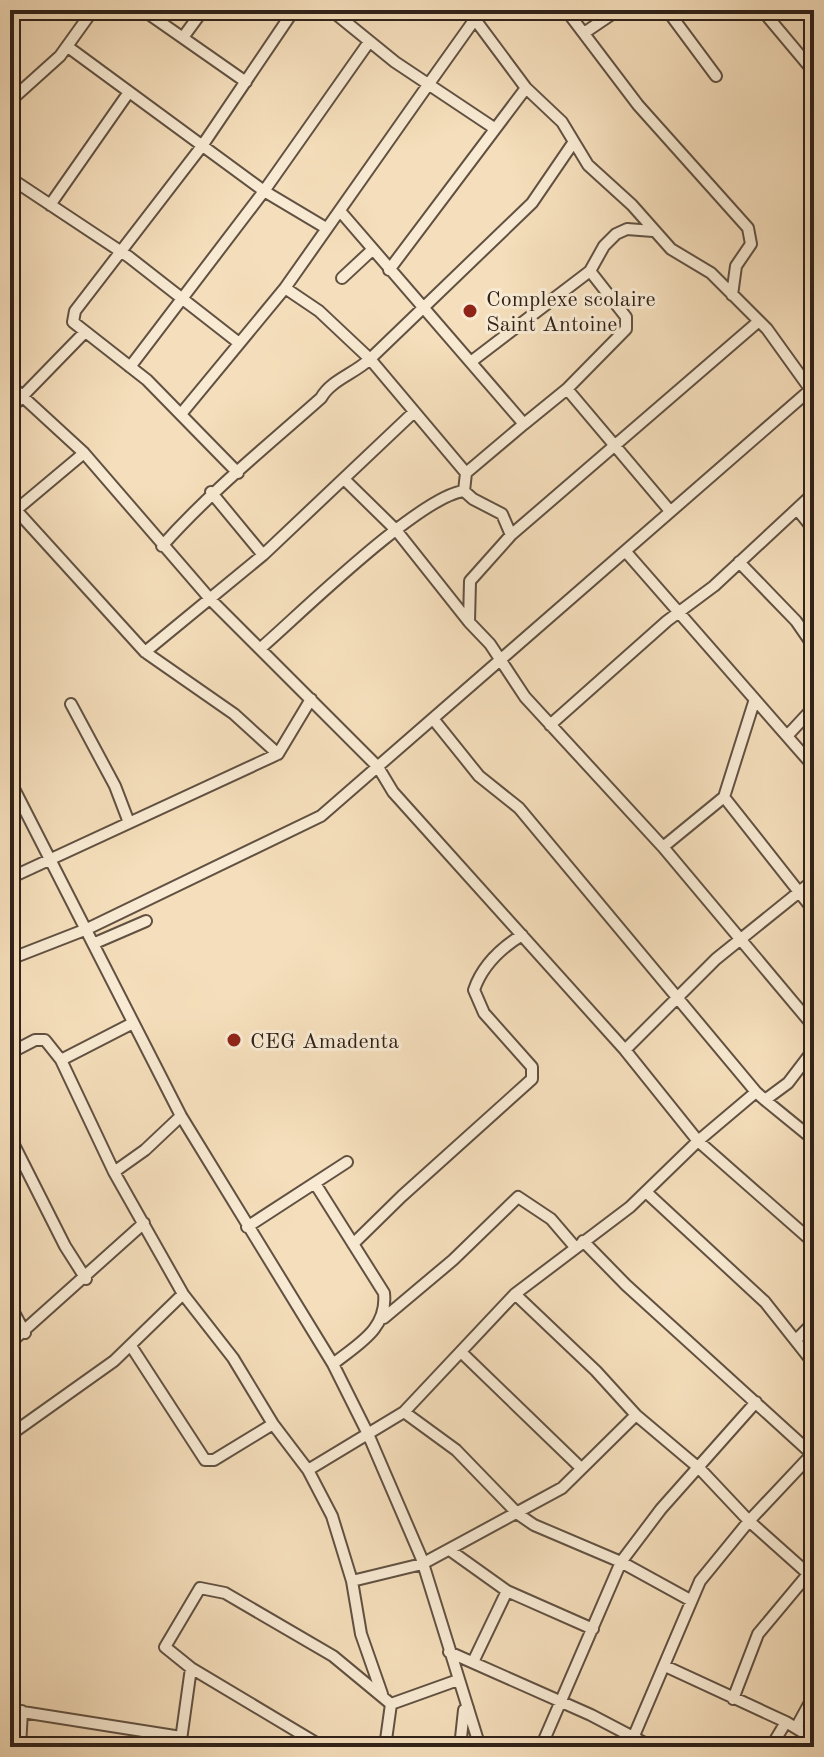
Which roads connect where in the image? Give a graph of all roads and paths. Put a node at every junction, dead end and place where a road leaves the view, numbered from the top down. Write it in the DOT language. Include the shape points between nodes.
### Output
graph roads {
  1 [pos="93,10"];
  2 [pos="143,10"];
  3 [pos="203,10"];
  4 [pos="294,10"];
  5 [pos="331,10"];
  6 [pos="487,10"];
  7 [pos="566,10"];
  8 [pos="618,10"];
  9 [pos="667,10"];
  10 [pos="762,10"];
  11 [pos="472,15"];
  12 [pos="584,33"];
  13 [pos="184,36"];
  14 [pos="369,42"];
  15 [pos="68,47"];
  16 [pos="814,72"];
  17 [pos="716,76"];
  18 [pos="246,82"];
  19 [pos="428,85"];
  20 [pos="526,88"];
  21 [pos="129,92"];
  22 [pos="10,101"];
  23 [pos="494,128"];
  24 [pos="573,143"];
  25 [pos="202,146"];
  26 [pos="10,178"];
  27 [pos="264,191"];
  28 [pos="50,205"];
  29 [pos="340,211"];
  30 [pos="326,228"];
  31 [pos="653,231"];
  32 [pos="121,251"];
  33 [pos="371,251"];
  34 [pos="389,270"];
  35 [pos="590,271"];
  36 [pos="342,278"];
  37 [pos="285,288"];
  38 [pos="732,295"];
  39 [pos="179,299"];
  40 [pos="423,310"];
  41 [pos="759,321"];
  42 [pos="84,333"];
  43 [pos="239,343"];
  44 [pos="370,359"];
  45 [pos="472,361"];
  46 [pos="130,367"];
  47 [pos="10,385"];
  48 [pos="567,389"];
  49 [pos="812,393"];
  50 [pos="22,399"];
  51 [pos="10,409"];
  52 [pos="414,412"];
  53 [pos="181,414"];
  54 [pos="524,424"];
  55 [pos="618,445"];
  56 [pos="84,453"];
  57 [pos="238,473"];
  58 [pos="466,473"];
  59 [pos="345,480"];
  60 [pos="464,491"];
  61 [pos="211,492"];
  62 [pos="814,493"];
  63 [pos="797,509"];
  64 [pos="670,511"];
  65 [pos="13,513"];
  66 [pos="396,530"];
  67 [pos="814,530"];
  68 [pos="511,535"];
  69 [pos="162,546"];
  70 [pos="626,552"];
  71 [pos="263,555"];
  72 [pos="739,562"];
  73 [pos="211,600"];
  74 [pos="682,612"];
  75 [pos="469,622"];
  76 [pos="262,647"];
  77 [pos="814,647"];
  78 [pos="145,652"];
  79 [pos="501,661"];
  80 [pos="311,699"];
  81 [pos="754,702"];
  82 [pos="71,704"];
  83 [pos="814,707"];
  84 [pos="434,720"];
  85 [pos="550,725"];
  86 [pos="787,736"];
  87 [pos="278,754"];
  88 [pos="378,767"];
  89 [pos="814,767"];
  90 [pos="10,781"];
  91 [pos="724,797"];
  92 [pos="128,820"];
  93 [pos="663,847"];
  94 [pos="50,860"];
  95 [pos="10,878"];
  96 [pos="814,880"];
  97 [pos="799,894"];
  98 [pos="814,911"];
  99 [pos="146,921"];
  100 [pos="87,929"];
  101 [pos="522,935"];
  102 [pos="740,942"];
  103 [pos="95,943"];
  104 [pos="10,959"];
  105 [pos="679,997"];
  106 [pos="133,1023"];
  107 [pos="814,1027"];
  108 [pos="814,1049"];
  109 [pos="625,1050"];
  110 [pos="10,1053"];
  111 [pos="61,1060"];
  112 [pos="756,1092"];
  113 [pos="765,1100"];
  114 [pos="181,1116"];
  115 [pos="10,1137"];
  116 [pos="814,1140"];
  117 [pos="698,1141"];
  118 [pos="347,1162"];
  119 [pos="114,1172"];
  120 [pos="316,1185"];
  121 [pos="646,1192"];
  122 [pos="144,1223"];
  123 [pos="247,1227"];
  124 [pos="814,1243"];
  125 [pos="353,1244"];
  126 [pos="579,1244"];
  127 [pos="86,1279"];
  128 [pos="183,1294"];
  129 [pos="515,1294"];
  130 [pos="10,1305"];
  131 [pos="384,1318"];
  132 [pos="814,1322"];
  133 [pos="25,1333"];
  134 [pos="796,1340"];
  135 [pos="10,1343"];
  136 [pos="131,1346"];
  137 [pos="462,1353"];
  138 [pos="333,1364"];
  139 [pos="814,1364"];
  140 [pos="756,1402"];
  141 [pos="404,1412"];
  142 [pos="636,1415"];
  143 [pos="273,1424"];
  144 [pos="368,1434"];
  145 [pos="10,1435"];
  146 [pos="813,1453"];
  147 [pos="581,1468"];
  148 [pos="700,1469"];
  149 [pos="308,1470"];
  150 [pos="518,1514"];
  151 [pos="749,1521"];
  152 [pos="451,1551"];
  153 [pos="621,1562"];
  154 [pos="422,1564"];
  155 [pos="812,1573"];
  156 [pos="352,1581"];
  157 [pos="507,1591"];
  158 [pos="690,1600"];
  159 [pos="593,1629"];
  160 [pos="449,1652"];
  161 [pos="473,1662"];
  162 [pos="665,1666"];
  163 [pos="191,1668"];
  164 [pos="458,1680"];
  165 [pos="382,1694"];
  166 [pos="814,1695"];
  167 [pos="733,1699"];
  168 [pos="559,1700"];
  169 [pos="391,1704"];
  170 [pos="468,1708"];
  171 [pos="10,1710"];
  172 [pos="22,1711"];
  173 [pos="791,1725"];
  174 [pos="633,1738"];
  175 [pos="814,1739"];
  176 [pos="180,1742"];
  177 [pos="307,1742"];
  178 [pos="20,1747"];
  179 [pos="323,1747"];
  180 [pos="385,1747"];
  181 [pos="460,1747"];
  182 [pos="480,1747"];
  183 [pos="541,1747"];
  184 [pos="652,1747"];
  185 [pos="771,1747"];
  1 -- 15 [label="street"];
  2 -- 13 [label="street"];
  3 -- 13 [label="street"];
  4 -- 18 [label="street"];
  5 -- 14 [label="street"];
  6 -- 11 [label="street"];
  7 -- 12 [label="street"];
  8 -- 12 [label="street"];
  9 -- 17 [label="street"];
  10 -- 16 [label="street"];
  11 -- 19 [label="street"];
  11 -- 20 [label="street"];
  12 -- 38 [label="street" via="638,105 748,228 751,244 736,266"];
  13 -- 18 [label="street"];
  14 -- 19 [label="street"];
  14 -- 27 [label="street"];
  15 -- 21 [label="street"];
  15 -- 22 [label="street"];
  18 -- 25 [label="street"];
  19 -- 23 [label="street"];
  19 -- 29 [label="street"];
  20 -- 23 [label="street"];
  20 -- 24 [label="street" via="562,122"];
  21 -- 25 [label="street"];
  21 -- 28 [label="street"];
  23 -- 34 [label="street"];
  24 -- 31 [label="street"];
  24 -- 40 [label="street" via="532,203"];
  25 -- 27 [label="street"];
  25 -- 32 [label="street"];
  26 -- 28 [label="street"];
  27 -- 30 [label="street"];
  27 -- 39 [label="street"];
  28 -- 32 [label="street"];
  29 -- 30 [label="street"];
  29 -- 33 [label="street"];
  30 -- 37 [label="street"];
  31 -- 35 [label="street" via="627,229 616,234"];
  31 -- 38 [label="street"];
  32 -- 39 [label="street"];
  32 -- 42 [label="street" via="75,311 73,322"];
  33 -- 34 [label="street"];
  33 -- 36 [label="street"];
  34 -- 40 [label="street"];
  35 -- 45 [label="street"];
  35 -- 48 [label="street" via="626,317 626,329"];
  37 -- 43 [label="street"];
  37 -- 44 [label="street" via="319,311"];
  38 -- 41 [label="street"];
  39 -- 43 [label="street"];
  39 -- 46 [label="street"];
  40 -- 44 [label="street"];
  40 -- 45 [label="street"];
  41 -- 49 [label="street"];
  41 -- 55 [label="street"];
  42 -- 46 [label="street"];
  42 -- 50 [label="street"];
  43 -- 53 [label="street"];
  44 -- 52 [label="street"];
  44 -- 57 [label="street" via="351,377 332,383"];
  45 -- 54 [label="street"];
  46 -- 53 [label="street"];
  47 -- 50 [label="street"];
  48 -- 54 [label="street"];
  48 -- 55 [label="street"];
  49 -- 64 [label="street"];
  50 -- 51 [label="street"];
  50 -- 56 [label="street"];
  52 -- 58 [label="street"];
  52 -- 59 [label="street"];
  53 -- 57 [label="street"];
  54 -- 58 [label="street"];
  55 -- 64 [label="street"];
  55 -- 68 [label="street"];
  56 -- 65 [label="street"];
  56 -- 69 [label="street"];
  57 -- 61 [label="street"];
  58 -- 60 [label="street"];
  59 -- 66 [label="street"];
  59 -- 71 [label="street"];
  60 -- 66 [label="street" via="445,496"];
  60 -- 68 [label="street" via="502,514"];
  61 -- 69 [label="street"];
  61 -- 71 [label="street"];
  62 -- 63 [label="street"];
  63 -- 67 [label="street"];
  63 -- 72 [label="street"];
  64 -- 70 [label="street"];
  65 -- 78 [label="street"];
  66 -- 75 [label="street"];
  66 -- 76 [label="street"];
  68 -- 75 [label="street" via="470,581"];
  69 -- 73 [label="street"];
  70 -- 74 [label="street"];
  70 -- 79 [label="street"];
  71 -- 73 [label="street"];
  72 -- 74 [label="street"];
  72 -- 77 [label="street"];
  73 -- 76 [label="street"];
  73 -- 78 [label="street"];
  74 -- 81 [label="street"];
  74 -- 85 [label="street"];
  75 -- 79 [label="street"];
  76 -- 80 [label="street"];
  78 -- 87 [label="street" via="234,714"];
  79 -- 84 [label="street"];
  79 -- 85 [label="street"];
  80 -- 87 [label="street"];
  80 -- 88 [label="street"];
  81 -- 86 [label="street"];
  81 -- 91 [label="street"];
  82 -- 92 [label="street"];
  83 -- 86 [label="street"];
  84 -- 88 [label="street"];
  84 -- 105 [label="street" via="479,776 519,808"];
  85 -- 93 [label="street"];
  86 -- 89 [label="street"];
  87 -- 92 [label="street"];
  88 -- 100 [label="street" via="321,816"];
  88 -- 101 [label="street" via="393,792"];
  90 -- 94 [label="street"];
  91 -- 93 [label="street"];
  91 -- 97 [label="street"];
  92 -- 94 [label="street"];
  93 -- 102 [label="street"];
  94 -- 95 [label="street"];
  94 -- 100 [label="street"];
  96 -- 97 [label="street"];
  97 -- 98 [label="street"];
  97 -- 102 [label="street"];
  99 -- 103 [label="street"];
  100 -- 103 [label="street"];
  100 -- 104 [label="street"];
  101 -- 109 [label="street"];
  101 -- 125 [label="street" via="493,959 474,990 484,1013 532,1067 532,1079"];
  102 -- 105 [label="street"];
  102 -- 107 [label="street"];
  103 -- 106 [label="street"];
  105 -- 109 [label="street"];
  105 -- 112 [label="street"];
  106 -- 111 [label="street"];
  106 -- 114 [label="street"];
  108 -- 113 [label="street" via="788,1083"];
  109 -- 117 [label="street"];
  110 -- 111 [label="street" via="45,1040"];
  111 -- 119 [label="street"];
  112 -- 113 [label="street"];
  112 -- 117 [label="street"];
  113 -- 116 [label="street"];
  114 -- 119 [label="street"];
  114 -- 123 [label="street"];
  115 -- 127 [label="street"];
  117 -- 121 [label="street"];
  117 -- 124 [label="street"];
  118 -- 120 [label="street"];
  119 -- 122 [label="street"];
  120 -- 123 [label="street"];
  120 -- 125 [label="street"];
  121 -- 126 [label="street"];
  121 -- 134 [label="street" via="765,1302"];
  122 -- 127 [label="street"];
  122 -- 128 [label="street"];
  123 -- 138 [label="street"];
  125 -- 131 [label="street" via="384,1293"];
  126 -- 129 [label="street"];
  126 -- 131 [label="street" via="518,1197"];
  126 -- 140 [label="street"];
  127 -- 133 [label="street"];
  128 -- 136 [label="street"];
  128 -- 143 [label="street" via="233,1358"];
  129 -- 137 [label="street"];
  129 -- 142 [label="street"];
  130 -- 133 [label="street"];
  131 -- 138 [label="street"];
  132 -- 134 [label="street"];
  133 -- 135 [label="street"];
  134 -- 139 [label="street"];
  136 -- 143 [label="street" via="205,1460 214,1460"];
  136 -- 145 [label="street"];
  137 -- 141 [label="street"];
  137 -- 147 [label="street"];
  138 -- 144 [label="street"];
  140 -- 146 [label="street"];
  140 -- 148 [label="street"];
  141 -- 144 [label="street"];
  141 -- 150 [label="street" via="456,1450"];
  142 -- 147 [label="street"];
  142 -- 148 [label="street"];
  143 -- 149 [label="street"];
  144 -- 149 [label="street"];
  144 -- 154 [label="street"];
  146 -- 151 [label="street"];
  147 -- 150 [label="street" via="562,1488"];
  148 -- 151 [label="street"];
  148 -- 153 [label="street"];
  149 -- 156 [label="street" via="339,1531"];
  150 -- 152 [label="street"];
  150 -- 153 [label="street"];
  151 -- 155 [label="street"];
  151 -- 158 [label="street"];
  152 -- 154 [label="street"];
  152 -- 157 [label="street"];
  153 -- 158 [label="street"];
  153 -- 159 [label="street"];
  154 -- 156 [label="street"];
  154 -- 160 [label="street"];
  155 -- 167 [label="street" via="758,1634"];
  156 -- 165 [label="street" via="361,1634"];
  157 -- 159 [label="street"];
  157 -- 161 [label="street"];
  158 -- 162 [label="street"];
  159 -- 168 [label="street"];
  160 -- 161 [label="street"];
  160 -- 164 [label="street"];
  161 -- 168 [label="street"];
  162 -- 167 [label="street"];
  162 -- 174 [label="street"];
  163 -- 165 [label="street" via="165,1647 206,1587 333,1656"];
  163 -- 176 [label="street"];
  163 -- 177 [label="street"];
  164 -- 169 [label="street"];
  164 -- 170 [label="street"];
  165 -- 169 [label="street"];
  166 -- 173 [label="street"];
  167 -- 173 [label="street"];
  168 -- 174 [label="street"];
  168 -- 183 [label="street"];
  169 -- 180 [label="street"];
  170 -- 181 [label="street"];
  170 -- 182 [label="street"];
  171 -- 172 [label="street"];
  172 -- 176 [label="street"];
  172 -- 178 [label="street"];
  173 -- 175 [label="street"];
  173 -- 185 [label="street"];
  174 -- 184 [label="street"];
  177 -- 179 [label="street"];
}
